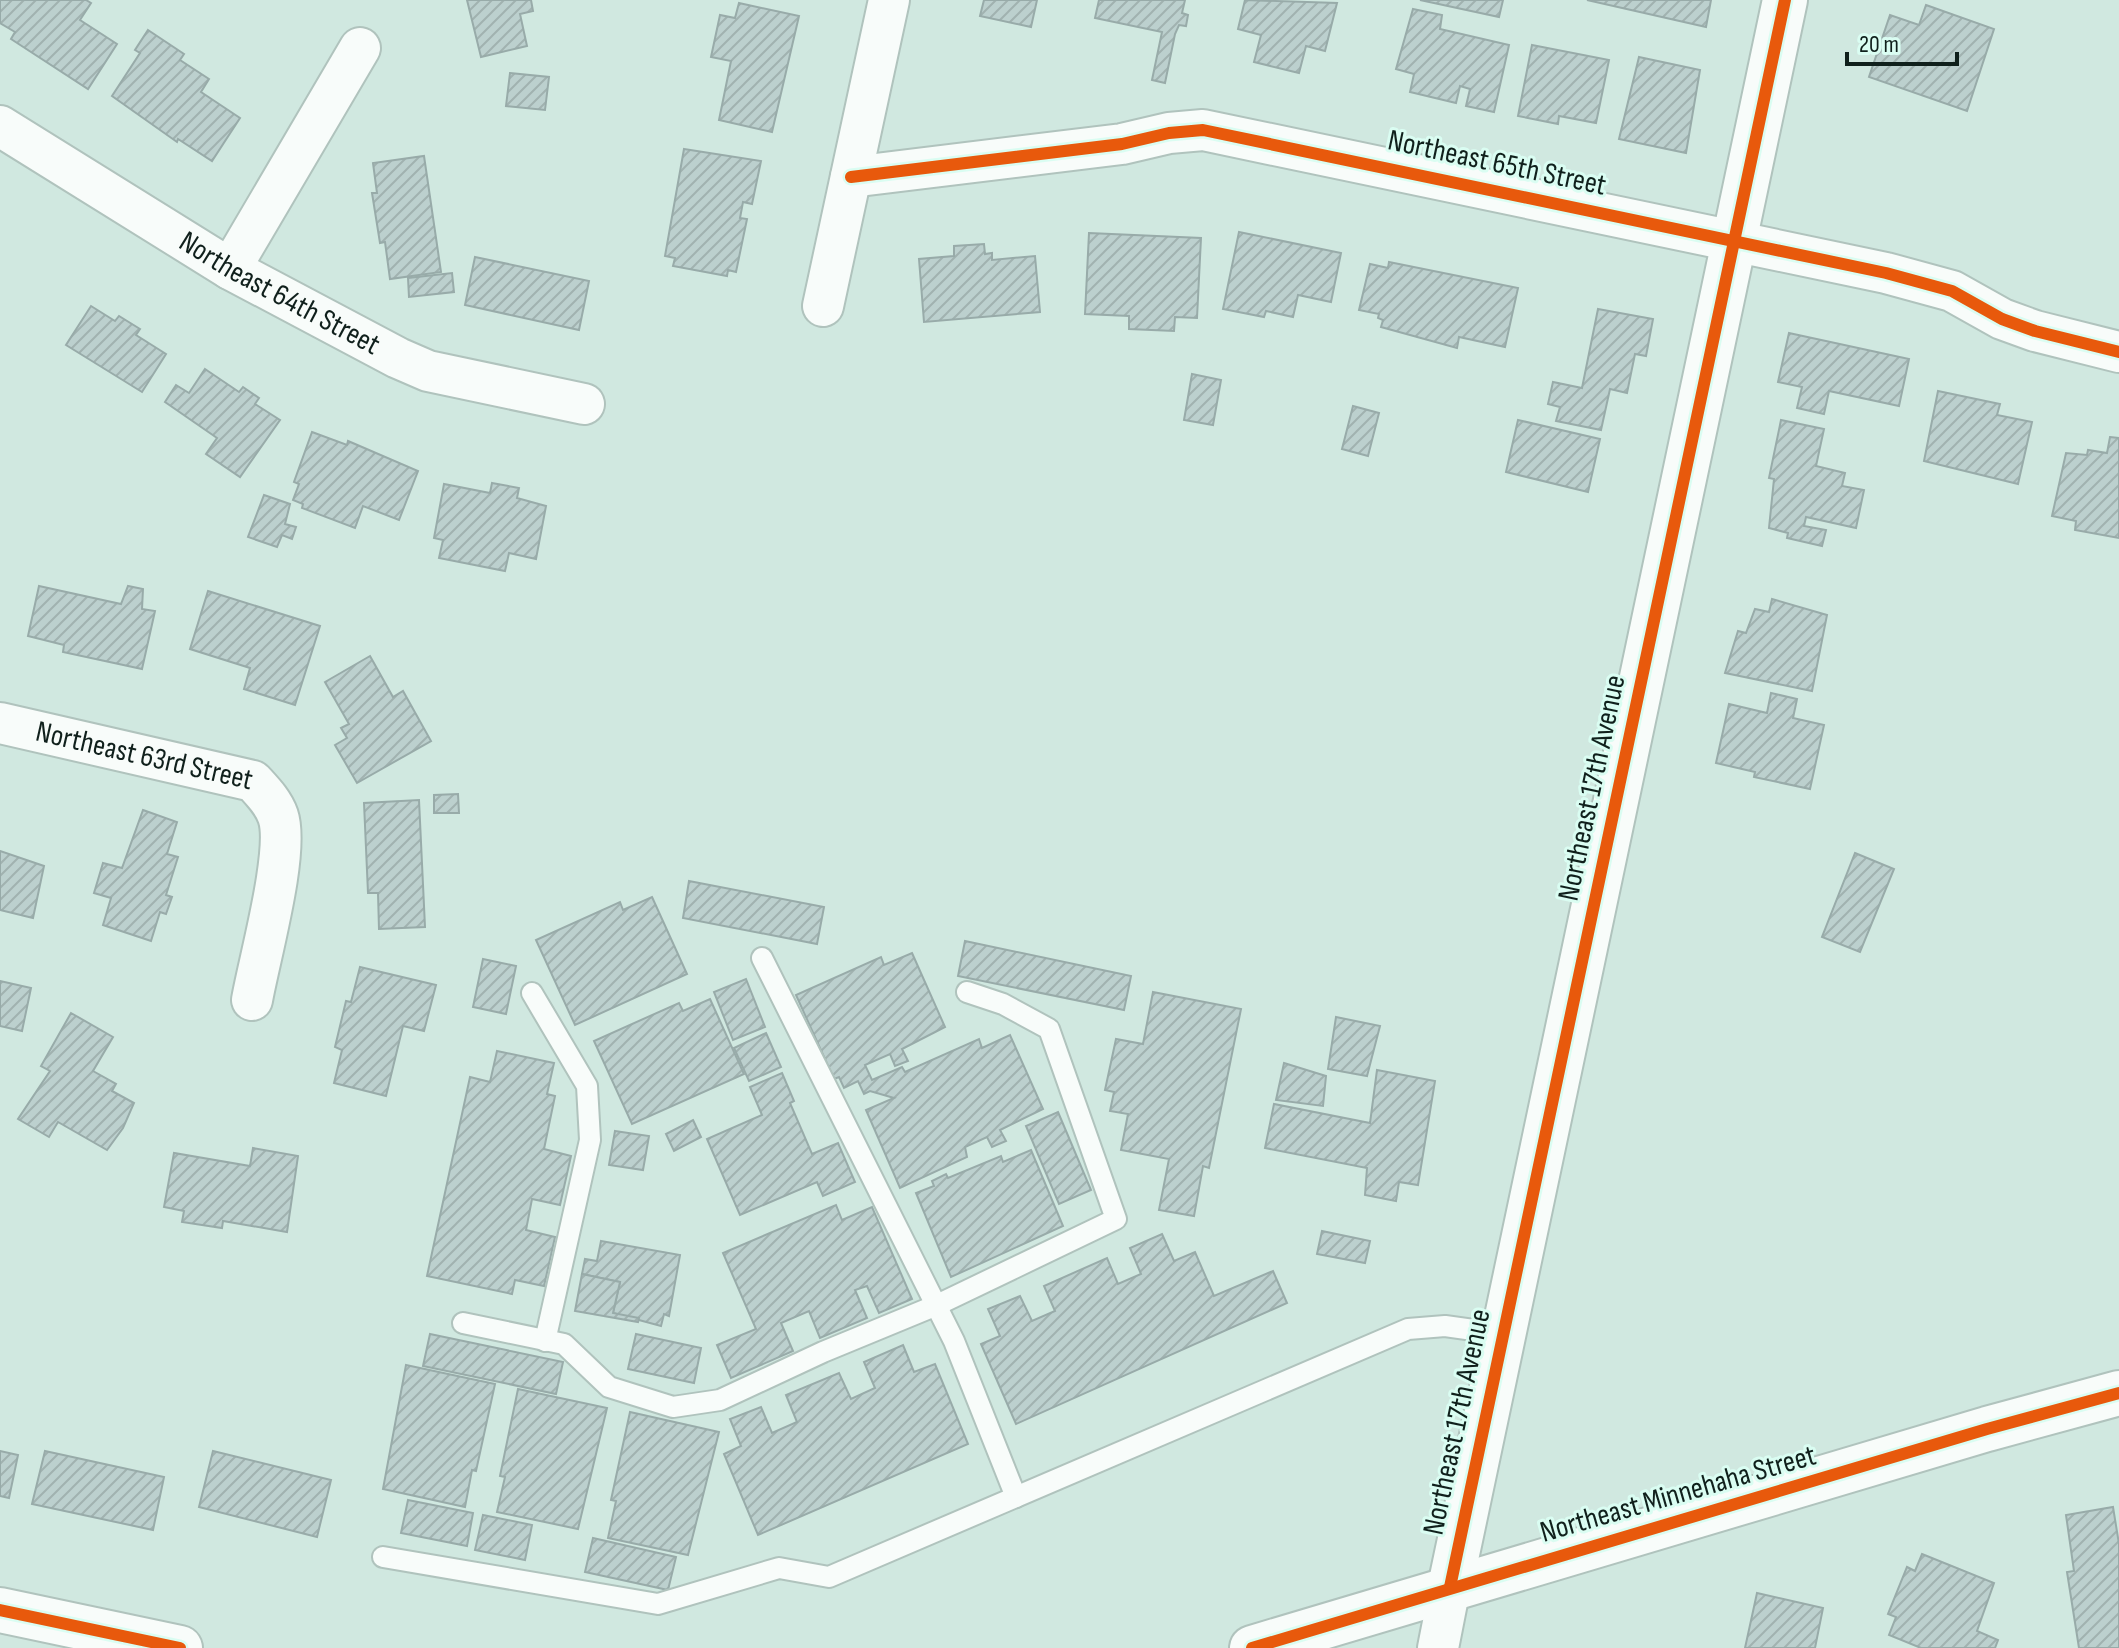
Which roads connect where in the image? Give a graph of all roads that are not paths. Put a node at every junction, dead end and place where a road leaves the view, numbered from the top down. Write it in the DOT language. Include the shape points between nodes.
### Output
graph roads {
  1 [pos="889,0"];
  2 [pos="1785,0"];
  3 [pos="360,48"];
  4 [pos="0,126"];
  5 [pos="851,177"];
  6 [pos="1736,241"];
  7 [pos="230,269"];
  8 [pos="823,306"];
  9 [pos="2119,352"];
  10 [pos="584,404"];
  11 [pos="0,723"];
  12 [pos="762,958"];
  13 [pos="967,992"];
  14 [pos="532,993"];
  15 [pos="252,1000"];
  16 [pos="937,1305"];
  17 [pos="463,1323"];
  18 [pos="1502,1334"];
  19 [pos="545,1341"];
  20 [pos="2119,1393"];
  21 [pos="1016,1497"];
  22 [pos="383,1557"];
  23 [pos="1450,1587"];
  24 [pos="0,1610"];
  25 [pos="180,1648"];
  26 [pos="1252,1648"];
  27 [pos="1438,1648"];
  1 -- 5 [label="street"];
  2 -- 6 [label="street, Northeast 17th Avenue"];
  3 -- 7 [label="street"];
  4 -- 7 [label="street, Northeast 64th Street"];
  5 -- 6 [label="street, Northeast 65th Street" via="1203,130"];
  5 -- 8 [label="street"];
  6 -- 9 [label="street, Northeast 65th Street" via="1952,291 2002,319 2068,342"];
  6 -- 18 [label="street, Northeast 17th Avenue"];
  7 -- 10 [label="street, Northeast 64th Street" via="428,371"];
  11 -- 15 [label="street, Northeast 63rd Street" via="253,781 279,818 280,849"];
  12 -- 16 [label="lane"];
  13 -- 16 [label="lane" via="1049,1029 1116,1219"];
  14 -- 19 [label="lane" via="587,1086 590,1140"];
  16 -- 19 [label="lane" via="720,1400 673,1407 609,1387 564,1344"];
  16 -- 21 [label="lane"];
  17 -- 19 [label="lane"];
  18 -- 21 [label="lane" via="1445,1326 1408,1329"];
  18 -- 23 [label="street, Northeast 17th Avenue"];
  20 -- 23 [label="street, Northeast Minnehaha Street"];
  21 -- 22 [label="lane" via="829,1577 779,1568 658,1604"];
  23 -- 26 [label="street, Northeast Minnehaha Street"];
  23 -- 27 [label="street, Northeast 17th Avenue"];
  24 -- 25 [label="street"];
}
